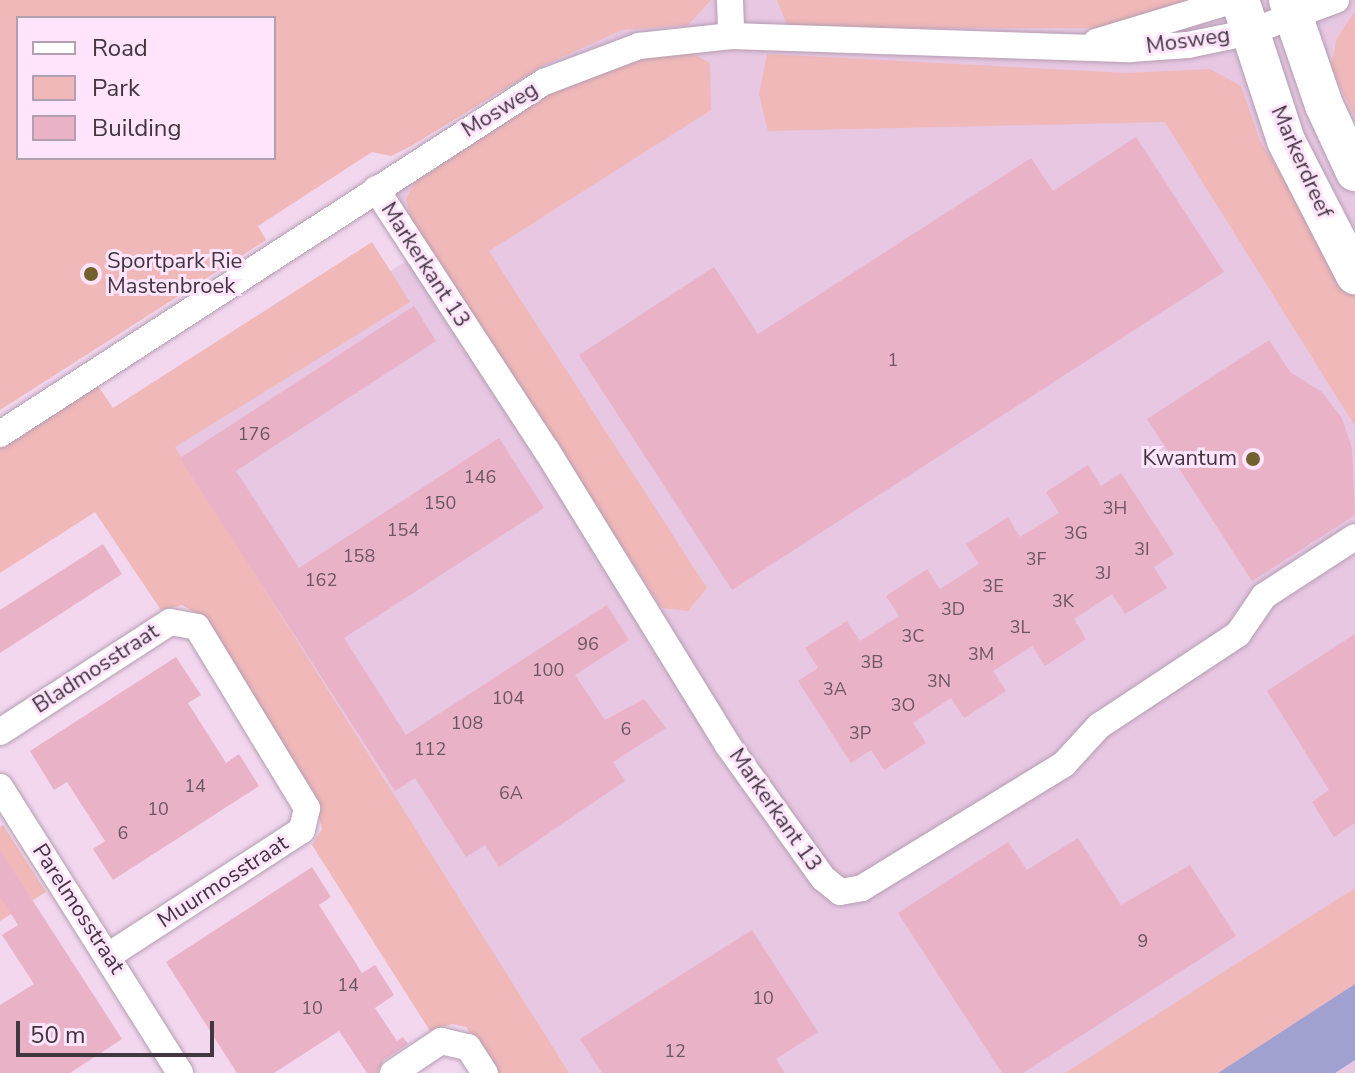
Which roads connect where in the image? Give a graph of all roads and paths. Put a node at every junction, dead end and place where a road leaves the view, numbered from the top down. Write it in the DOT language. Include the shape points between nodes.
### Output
graph roads {
  1 [pos="730,0"];
  2 [pos="1336,0"];
  3 [pos="1291,9"];
  4 [pos="1241,11"];
  5 [pos="731,36"];
  6 [pos="1081,47"];
  7 [pos="1355,172"];
  8 [pos="376,189"];
  9 [pos="1355,275"];
  10 [pos="0,434"];
  11 [pos="1355,537"];
  12 [pos="197,627"];
  13 [pos="0,732"];
  14 [pos="0,787"];
  15 [pos="108,956"];
  16 [pos="180,1073"];
  17 [pos="393,1073"];
  18 [pos="485,1073"];
  1 -- 5 [label="street"];
  2 -- 3 [label="street, Mosweg"];
  3 -- 4 [label="street, Mosweg"];
  3 -- 7 [label="main road, Markerdreef" via="1324,105"];
  4 -- 6 [label="street, Mosweg"];
  4 -- 6 [label="street, Mosweg" via="1188,45"];
  4 -- 9 [label="main road, Markerdreef" via="1286,141"];
  5 -- 6 [label="street, Mosweg"];
  5 -- 8 [label="street, Mosweg" via="639,46 544,82"];
  8 -- 10 [label="street, Mosweg"];
  8 -- 11 [label="street, Markerkant 13" via="547,451 727,744 823,878 840,892 862,888 1064,764 1099,726 1238,634 1264,596"];
  12 -- 13 [label="street, Bladmosstraat" via="170,622"];
  12 -- 15 [label="street, Muurmosstraat" via="307,808 302,830"];
  14 -- 15 [label="street, Parelmosstraat"];
  15 -- 16 [label="street, Parelmosstraat"];
  17 -- 18 [label="street" via="441,1041 468,1047"];
}
